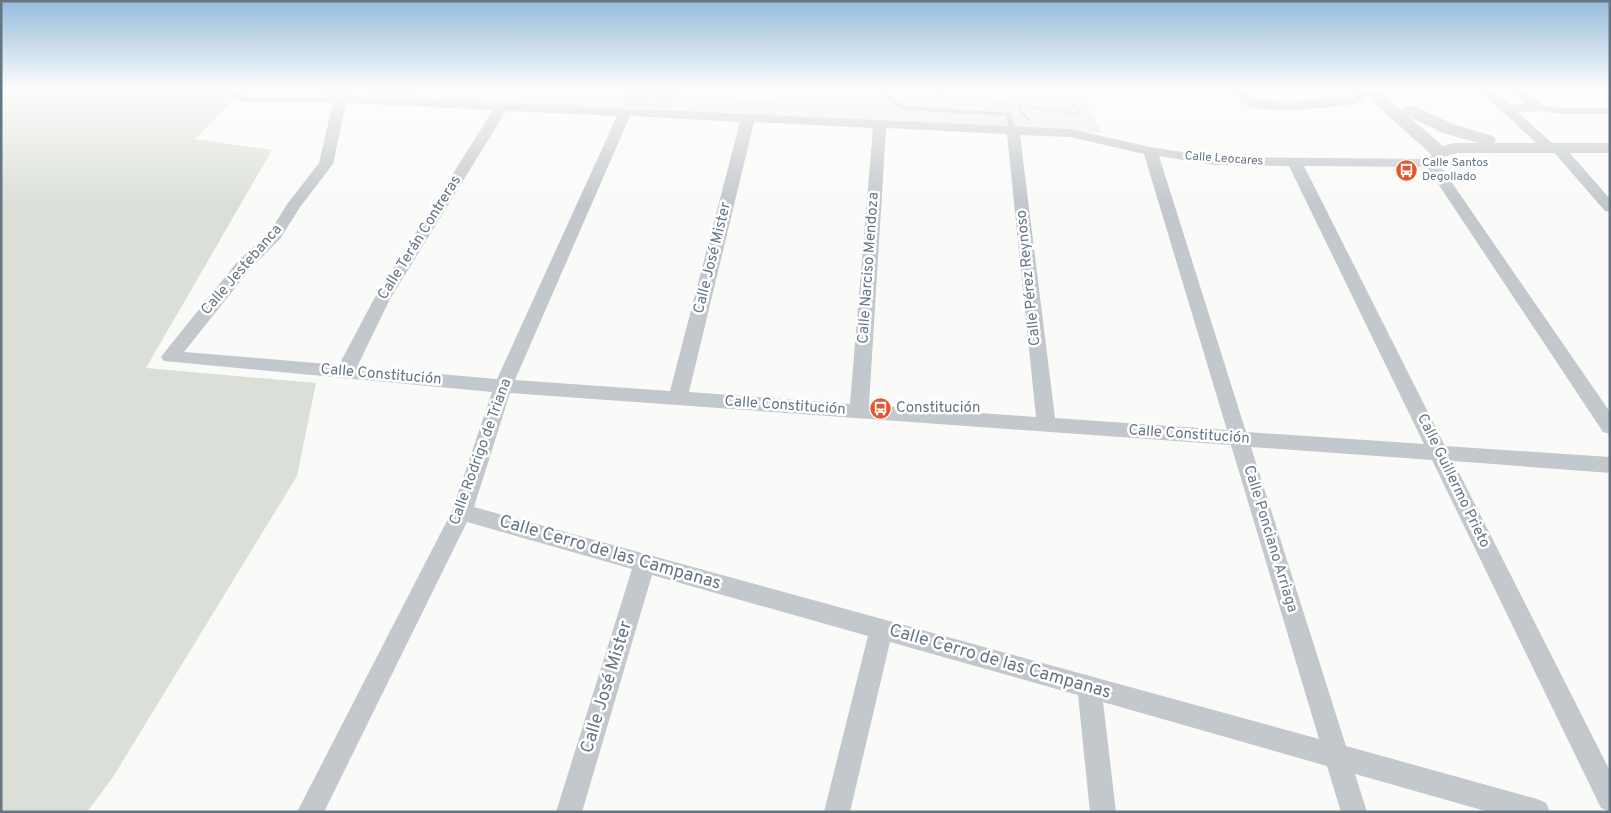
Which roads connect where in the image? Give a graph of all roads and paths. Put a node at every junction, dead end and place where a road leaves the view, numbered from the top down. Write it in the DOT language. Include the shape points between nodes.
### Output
graph roads {
  1 [pos="334,128"];
  2 [pos="488,128"];
  3 [pos="610,128"];
  4 [pos="746,128"];
  5 [pos="880,128"];
  6 [pos="955,128"];
  7 [pos="1012,128"];
  8 [pos="1410,128"];
  9 [pos="1423,128"];
  10 [pos="1447,128"];
  11 [pos="1530,128"];
  12 [pos="1013,131"];
  13 [pos="1531,147"];
  14 [pos="1553,147"];
  15 [pos="1610,148"];
  16 [pos="1150,151"];
  17 [pos="1442,155"];
  18 [pos="1295,163"];
  19 [pos="1610,208"];
  20 [pos="170,357"];
  21 [pos="345,372"];
  22 [pos="503,386"];
  23 [pos="678,398"];
  24 [pos="859,411"];
  25 [pos="1046,424"];
  26 [pos="1610,427"];
  27 [pos="1239,438"];
  28 [pos="1439,453"];
  29 [pos="1610,465"];
  30 [pos="462,512"];
  31 [pos="645,562"];
  32 [pos="881,629"];
  33 [pos="1089,687"];
  34 [pos="1336,756"];
  35 [pos="1610,799"];
  36 [pos="310,812"];
  37 [pos="569,812"];
  38 [pos="837,812"];
  39 [pos="1103,812"];
  40 [pos="1354,812"];
  41 [pos="1537,812"];
  1 -- 20 [label="street, Calle Jestebanca" via="326,164 293,206 275,236 244,265"];
  2 -- 21 [label="street, Calle Terán Contreras" via="382,299"];
  3 -- 22 [label="street, Calle Rodrigo de Triana"];
  4 -- 23 [label="street, Calle José Mister"];
  5 -- 24 [label="street, Calle Narciso Mendoza"];
  6 -- 12 [label="street, Calle Leocares"];
  7 -- 12 [label="lane"];
  8 -- 17 [label="street"];
  9 -- 17 [label="street"];
  10 -- 13 [label="street"];
  11 -- 14 [label="street"];
  12 -- 16 [label="street, Calle Leocares" via="1070,134"];
  12 -- 25 [label="street, Calle Pérez Reynoso"];
  13 -- 14 [label="street, Calle Leocares"];
  13 -- 17 [label="street, Calle Leocares"];
  14 -- 15 [label="street, Calle Leocares"];
  14 -- 19 [label="street"];
  16 -- 18 [label="street, Calle Leocares" via="1215,161"];
  16 -- 27 [label="street, Calle Ponciano Arriaga"];
  17 -- 18 [label="street, Calle Leocares"];
  17 -- 26 [label="street"];
  18 -- 28 [label="street, Calle Guillermo Prieto"];
  20 -- 21 [label="street, Calle Constitución"];
  21 -- 22 [label="street, Calle Constitución"];
  22 -- 23 [label="street, Calle Constitución"];
  22 -- 30 [label="street, Calle Rodrigo de Triana"];
  23 -- 24 [label="street, Calle Constitución"];
  24 -- 25 [label="street, Calle Constitución"];
  25 -- 27 [label="street, Calle Constitución"];
  27 -- 28 [label="street, Calle Constitución"];
  27 -- 34 [label="street, Calle Ponciano Arriaga"];
  28 -- 29 [label="street, Calle Constitución"];
  28 -- 35 [label="street, Calle Guillermo Prieto"];
  30 -- 31 [label="street, Calle Cerro de las Campanas"];
  30 -- 36 [label="street, Calle Rodrigo de Triana"];
  31 -- 32 [label="street, Calle Cerro de las Campanas"];
  31 -- 37 [label="street, Calle José Mister"];
  32 -- 33 [label="street, Calle Cerro de las Campanas"];
  32 -- 38 [label="street"];
  33 -- 34 [label="street, Calle Cerro de las Campanas"];
  33 -- 39 [label="street"];
  34 -- 40 [label="street, Calle Ponciano Arriaga"];
  34 -- 41 [label="street, Calle Cerro de las Campanas"];
}
